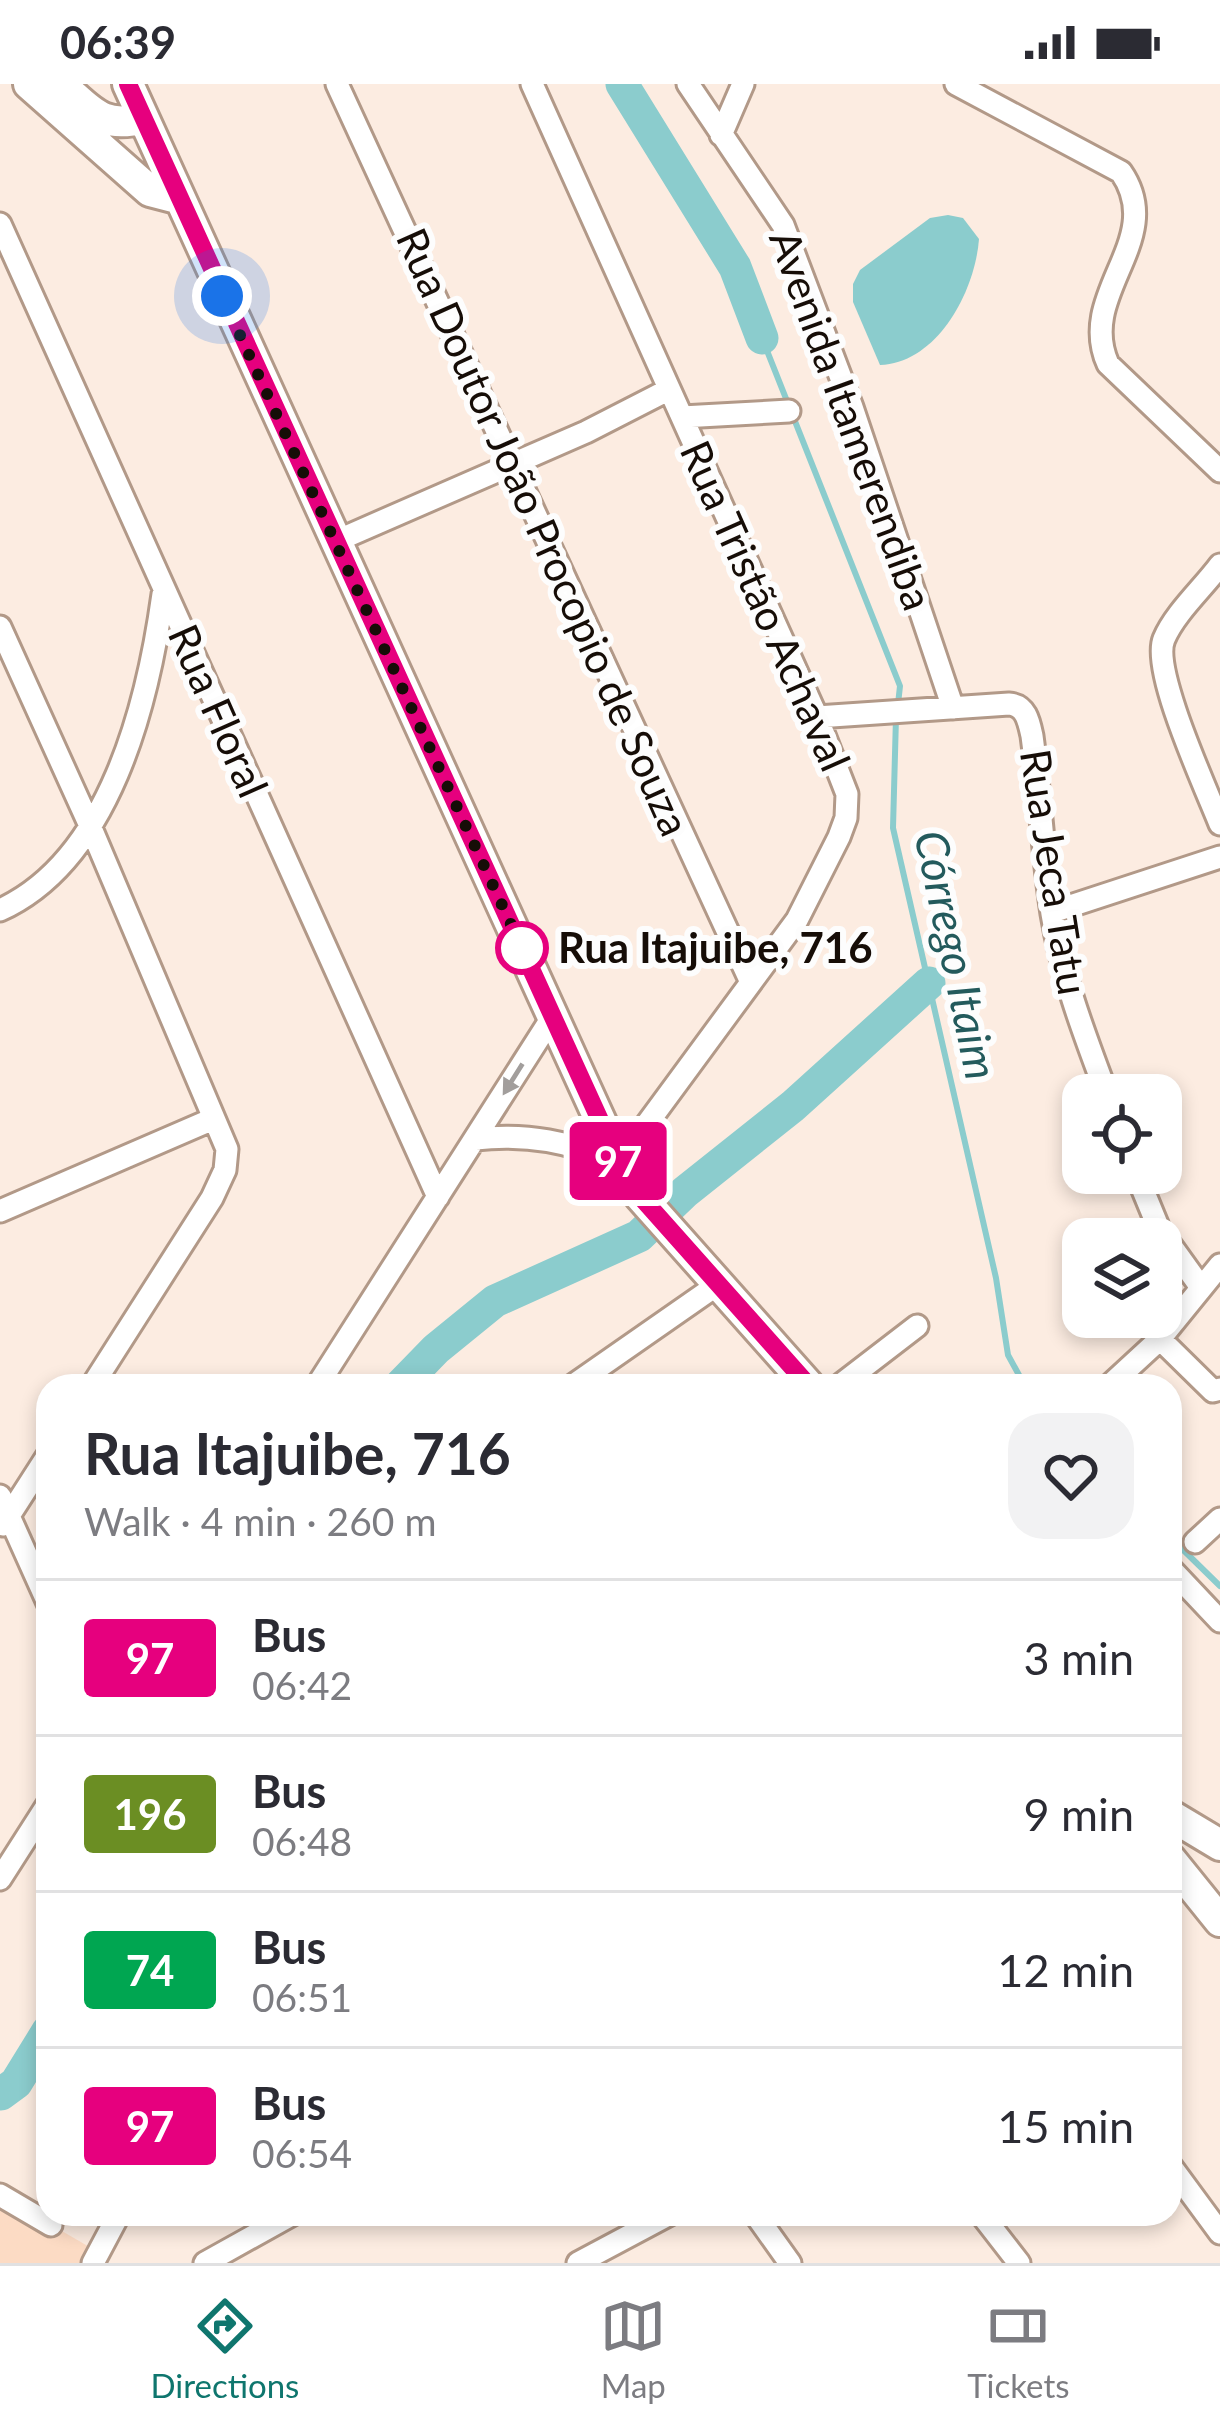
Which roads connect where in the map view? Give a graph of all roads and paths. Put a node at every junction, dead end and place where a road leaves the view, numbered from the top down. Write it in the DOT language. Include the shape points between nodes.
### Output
graph roads {
  1 [pos="29,84"];
  2 [pos="60,84"];
  3 [pos="128,84"];
  4 [pos="337,84"];
  5 [pos="532,84"];
  6 [pos="688,84"];
  7 [pos="743,84"];
  8 [pos="956,84"];
  9 [pos="143,118"];
  10 [pos="721,135"];
  11 [pos="177,198"];
  12 [pos="0,224"];
  13 [pos="668,391"];
  14 [pos="788,411"];
  15 [pos="682,417"];
  16 [pos="513,464"];
  17 [pos="1220,470"];
  18 [pos="334,542"];
  19 [pos="1220,565"];
  20 [pos="164,590"];
  21 [pos="0,627"];
  22 [pos="952,707"];
  23 [pos="817,717"];
  24 [pos="1220,824"];
  25 [pos="91,828"];
  26 [pos="1220,857"];
  27 [pos="0,910"];
  28 [pos="1052,912"];
  29 [pos="749,980"];
  30 [pos="551,1019"];
  31 [pos="1099,1074"];
  32 [pos="214,1119"];
  33 [pos="475,1139"];
  34 [pos="619,1162"];
  35 [pos="1145,1194"];
  36 [pos="438,1197"];
  37 [pos="0,1211"];
  38 [pos="1220,1264"];
  39 [pos="717,1285"];
  40 [pos="1200,1286"];
  41 [pos="917,1326"];
  42 [pos="1160,1339"];
  43 [pos="100,1374"];
  44 [pos="324,1374"];
  45 [pos="589,1374"];
  46 [pos="798,1374"];
  47 [pos="855,1374"];
  48 [pos="1122,1374"];
  49 [pos="1220,1389"];
  50 [pos="36,1471"];
  51 [pos="3,1514"];
  52 [pos="1220,1519"];
  53 [pos="1196,1542"];
  54 [pos="36,1579"];
  55 [pos="1182,1581"];
  56 [pos="1220,1621"];
  57 [pos="36,1823"];
  58 [pos="1182,1840"];
  59 [pos="1182,1843"];
  60 [pos="1220,1845"];
  61 [pos="1220,1857"];
  62 [pos="1182,1859"];
  63 [pos="0,1879"];
  64 [pos="1220,1921"];
  65 [pos="1182,2182"];
  66 [pos="0,2195"];
  67 [pos="36,2215"];
  68 [pos="113,2226"];
  69 [pos="271,2226"];
  70 [pos="647,2226"];
  71 [pos="764,2226"];
  72 [pos="990,2226"];
  73 [pos="1220,2234"];
  74 [pos="93,2263"];
  75 [pos="205,2263"];
  76 [pos="578,2263"];
  77 [pos="790,2263"];
  78 [pos="1019,2263"];
  1 -- 11 [label="main road" via="150,190"];
  2 -- 9 [label="main road" via="103,121"];
  3 -- 9 [label="main road"];
  4 -- 16 [label="street, Rua Doutor João Procopio de Souza"];
  5 -- 13 [label="street, Rua Tristão Achaval"];
  6 -- 10 [label="street, Avenida Itamerendiba"];
  7 -- 10 [label="street"];
  8 -- 17 [label="street" via="1121,172 1137,223 1108,296 1100,346 1108,364"];
  9 -- 11 [label="main road"];
  10 -- 22 [label="street, Avenida Itamerendiba" via="783,225"];
  11 -- 18 [label="main road"];
  12 -- 20 [label="street, Rua Floral"];
  13 -- 15 [label="street, Rua Tristão Achaval"];
  13 -- 16 [label="street"];
  14 -- 15 [label="street"];
  15 -- 23 [label="street, Rua Tristão Achaval"];
  16 -- 18 [label="street"];
  16 -- 29 [label="street, Rua Doutor João Procopio de Souza"];
  18 -- 30 [label="main road"];
  19 -- 24 [label="street" via="1160,651"];
  20 -- 25 [label="street" via="153,667"];
  20 -- 36 [label="street, Rua Floral"];
  21 -- 25 [label="street"];
  22 -- 23 [label="street, Rua Jeca Tatu"];
  22 -- 28 [label="street, Rua Jeca Tatu" via="1014,704 1029,720"];
  23 -- 29 [label="street, Rua Tristão Achaval" via="847,794 846,818 797,920"];
  25 -- 27 [label="street" via="44,885"];
  25 -- 32 [label="street"];
  26 -- 28 [label="street"];
  28 -- 31 [label="street, Rua Jeca Tatu" via="1070,996"];
  29 -- 34 [label="street, Rua Tristão Achaval"];
  30 -- 33 [label="street, one-way"];
  30 -- 34 [label="main road"];
  32 -- 37 [label="street"];
  32 -- 43 [label="street" via="227,1149 225,1170"];
  33 -- 34 [label="street" via="540,1137"];
  33 -- 36 [label="street"];
  34 -- 39 [label="main road"];
  35 -- 40 [label="street"];
  36 -- 44 [label="street"];
  38 -- 40 [label="street"];
  39 -- 45 [label="street"];
  39 -- 46 [label="main road"];
  40 -- 42 [label="street"];
  41 -- 47 [label="street"];
  42 -- 48 [label="street"];
  42 -- 49 [label="street"];
  50 -- 51 [label="street"];
  51 -- 54 [label="street"];
  52 -- 53 [label="street"];
  55 -- 56 [label="street"];
  57 -- 63 [label="street"];
  58 -- 60 [label="main road"];
  59 -- 61 [label="main road"];
  62 -- 64 [label="main road"];
  65 -- 73 [label="street"];
  66 -- 67 [label="street"];
  68 -- 74 [label="street"];
  69 -- 75 [label="street"];
  70 -- 76 [label="street"];
  71 -- 77 [label="street"];
  72 -- 78 [label="street"];
}
